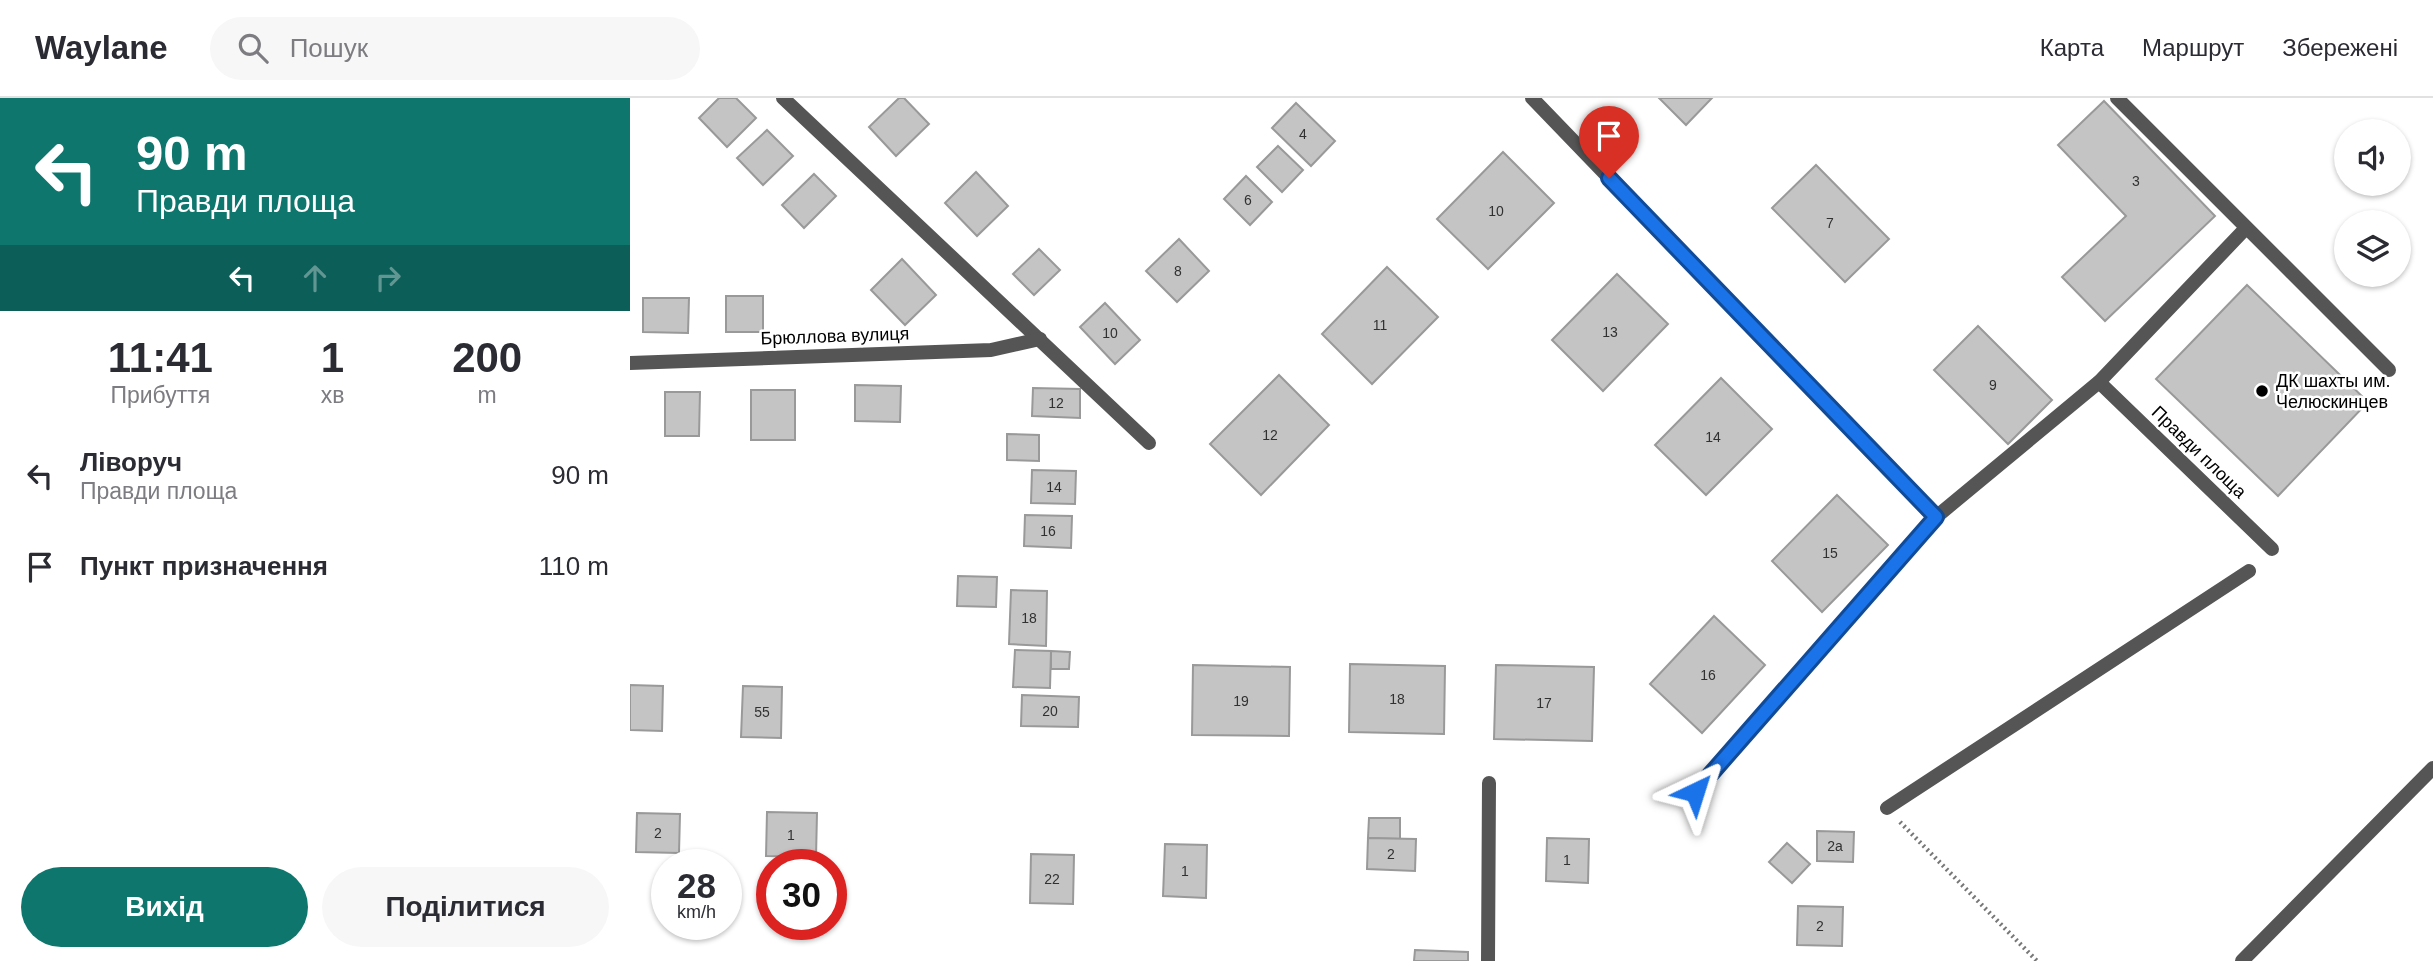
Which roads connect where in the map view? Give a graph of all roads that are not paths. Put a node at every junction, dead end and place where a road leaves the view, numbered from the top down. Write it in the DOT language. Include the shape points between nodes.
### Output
graph roads {
  1 [pos="783,98"];
  2 [pos="1532,98"];
  3 [pos="2117,98"];
  4 [pos="2246,228"];
  5 [pos="1040,339"];
  6 [pos="630,363"];
  7 [pos="2389,370"];
  8 [pos="2099,382"];
  9 [pos="1149,443"];
  10 [pos="1936,517"];
  11 [pos="2272,549"];
  12 [pos="2249,571"];
  13 [pos="2433,768"];
  14 [pos="1489,783"];
  15 [pos="1695,792"];
  16 [pos="1887,808"];
  17 [pos="1489,961"];
  18 [pos="2242,961"];
  1 -- 5 [label="street"];
  2 -- 10 [label="street"];
  3 -- 4 [label="street"];
  4 -- 7 [label="street"];
  4 -- 8 [label="street"];
  5 -- 6 [label="street, Брюллова вулиця" via="991,350"];
  5 -- 9 [label="street"];
  8 -- 10 [label="street"];
  8 -- 11 [label="street, Правди площа"];
  10 -- 15 [label="street"];
  12 -- 16 [label="street"];
  13 -- 18 [label="street"];
  14 -- 17 [label="street"];
}
